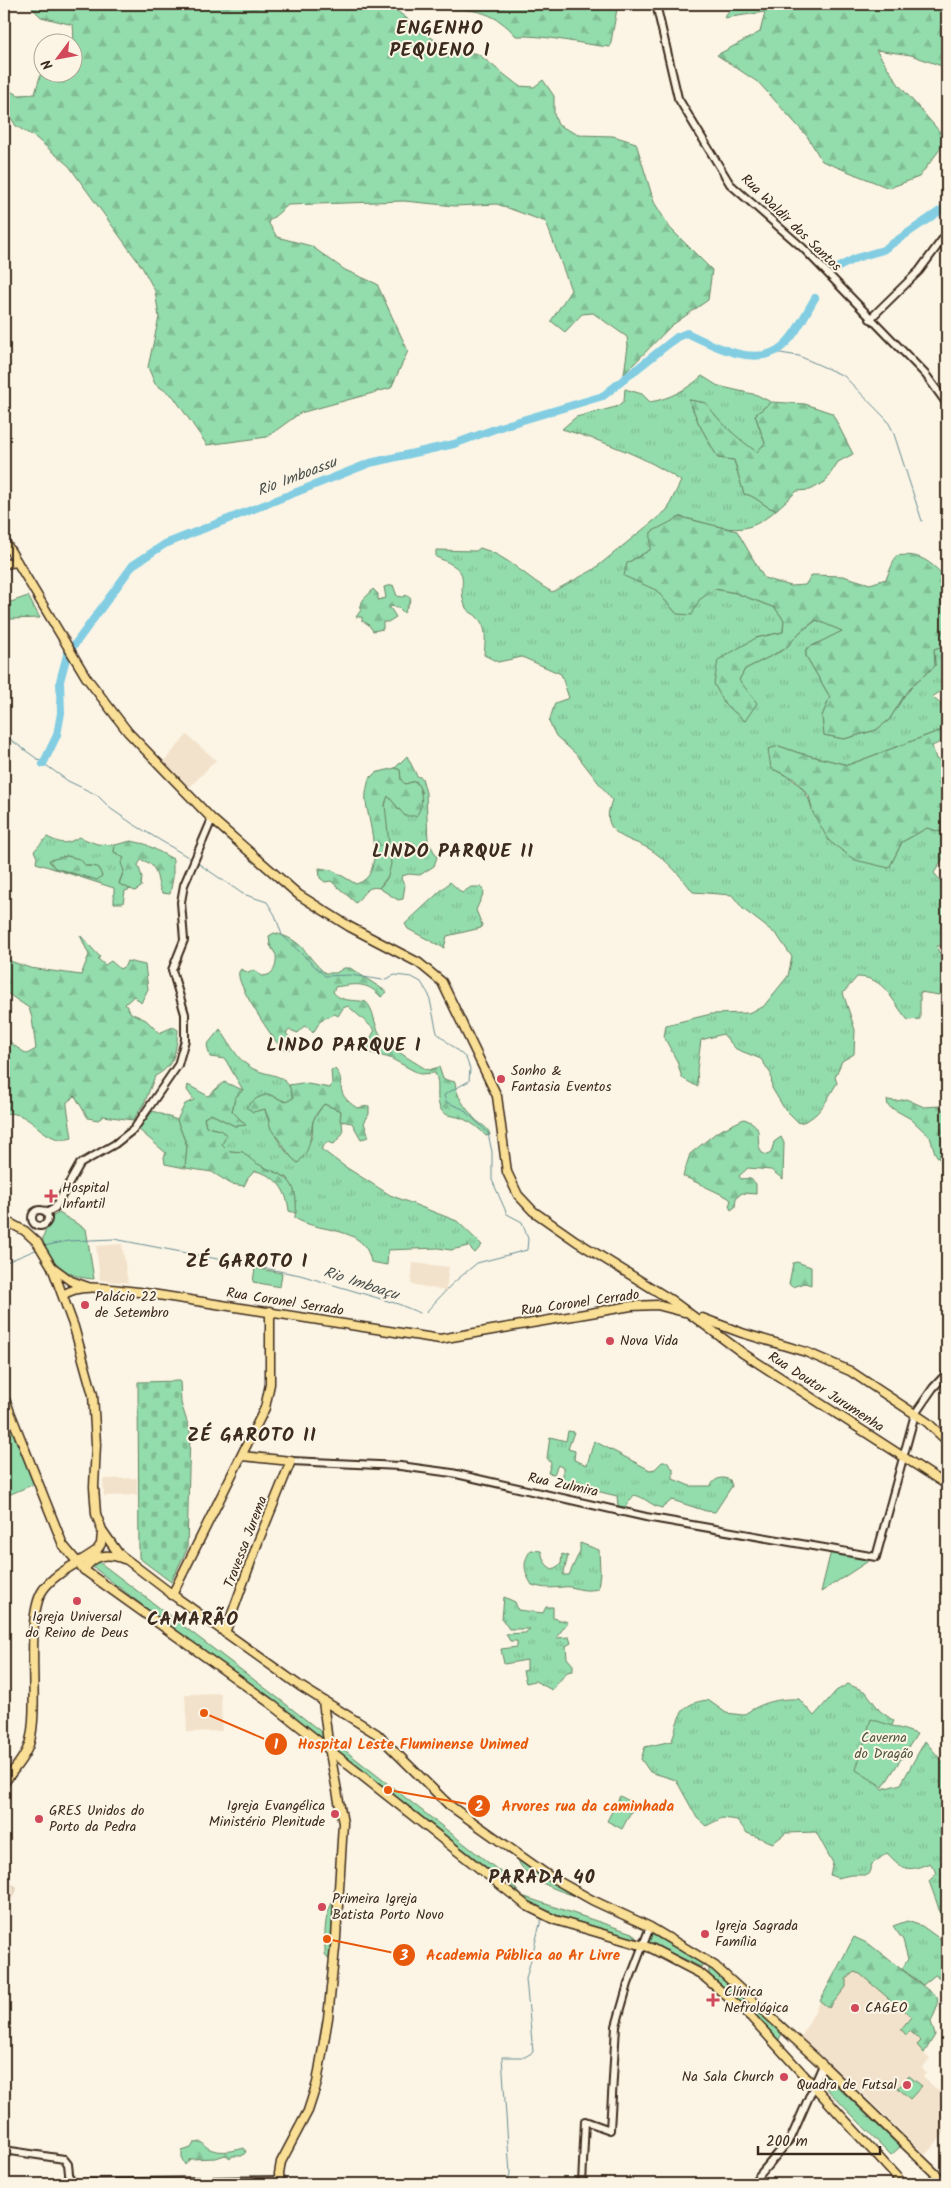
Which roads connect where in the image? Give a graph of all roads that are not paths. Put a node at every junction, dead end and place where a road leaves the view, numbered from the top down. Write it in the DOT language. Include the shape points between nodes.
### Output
graph roads {
  1 [pos="656,4"];
  2 [pos="947,233"];
  3 [pos="870,319"];
  4 [pos="947,404"];
  5 [pos="4,540"];
  6 [pos="17,562"];
  7 [pos="4,564"];
  8 [pos="212,819"];
  9 [pos="46,1213"];
  10 [pos="4,1220"];
  11 [pos="32,1221"];
  12 [pos="39,1226"];
  13 [pos="24,1231"];
  14 [pos="38,1245"];
  15 [pos="52,1267"];
  16 [pos="95,1288"];
  17 [pos="660,1292"];
  18 [pos="63,1296"];
  19 [pos="657,1305"];
  20 [pos="270,1311"];
  21 [pos="694,1315"];
  22 [pos="728,1328"];
  23 [pos="470,1334"];
  24 [pos="723,1338"];
  25 [pos="947,1373"];
  26 [pos="4,1397"];
  27 [pos="915,1414"];
  28 [pos="947,1441"];
  29 [pos="242,1456"];
  30 [pos="904,1457"];
  31 [pos="291,1461"];
  32 [pos="947,1485"];
  33 [pos="102,1530"];
  34 [pos="128,1561"];
  35 [pos="77,1562"];
  36 [pos="84,1570"];
  37 [pos="172,1595"];
  38 [pos="225,1633"];
  39 [pos="324,1701"];
  40 [pos="330,1752"];
  41 [pos="4,1783"];
  42 [pos="650,1927"];
  43 [pos="643,1945"];
  44 [pos="824,2065"];
  45 [pos="813,2086"];
  46 [pos="4,2150"];
  47 [pos="279,2182"];
  48 [pos="70,2184"];
  49 [pos="582,2184"];
  50 [pos="752,2184"];
  51 [pos="903,2184"];
  52 [pos="946,2184"];
  1 -- 3 [label="street, Rua Waldir dos Santos" via="678,98 730,184 803,248"];
  2 -- 3 [label="street" via="919,271"];
  3 -- 4 [label="street, Rua Waldir dos Santos" via="926,376"];
  5 -- 6 [label="main road"];
  6 -- 7 [label="main road"];
  6 -- 8 [label="main road" via="95,690 128,732"];
  8 -- 9 [label="street" via="193,858 181,902 184,940 172,970 185,1008 185,1040 180,1060 134,1129 80,1164 55,1208"];
  8 -- 17 [label="main road" via="299,894 350,928 418,963 442,982 497,1096 504,1161 518,1195 548,1223"];
  9 -- 11 [label="street" via="37,1210"];
  9 -- 12 [label="street" via="47,1221"];
  10 -- 13 [label="main road"];
  11 -- 12 [label="street"];
  11 -- 13 [label="street"];
  12 -- 14 [label="street"];
  13 -- 14 [label="main road"];
  14 -- 15 [label="main road"];
  15 -- 16 [label="main road" via="70,1280"];
  15 -- 18 [label="main road"];
  16 -- 18 [label="main road" via="70,1290"];
  16 -- 20 [label="main road, Rua Coronel Serrado"];
  17 -- 19 [label="main road"];
  17 -- 21 [label="main road"];
  18 -- 33 [label="main road" via="93,1395 94,1502"];
  19 -- 21 [label="main road, Rua Coronel Cerrado"];
  19 -- 23 [label="main road, Rua Coronel Cerrado" via="566,1316"];
  20 -- 23 [label="main road, Rua Coronel Serrado" via="434,1338"];
  20 -- 29 [label="main road" via="269,1392 263,1413"];
  21 -- 22 [label="main road"];
  21 -- 24 [label="main road, Rua Doutor Jurumenha"];
  22 -- 24 [label="main road" via="724,1330"];
  22 -- 27 [label="main road" via="824,1358 850,1371"];
  24 -- 30 [label="main road, Rua Doutor Jurumenha"];
  25 -- 27 [label="street" via="932,1388"];
  26 -- 35 [label="main road" via="63,1545"];
  27 -- 28 [label="main road"];
  27 -- 30 [label="street"];
  29 -- 31 [label="main road, Rua Zulmira"];
  29 -- 37 [label="main road"];
  30 -- 31 [label="street, Rua Zulmira" via="876,1557 646,1517 452,1473 400,1466"];
  30 -- 32 [label="main road, Rua Doutor Jurumenha"];
  31 -- 38 [label="main road, Travessa Jurema"];
  33 -- 34 [label="main road"];
  33 -- 35 [label="main road" via="101,1544"];
  34 -- 36 [label="main road" via="112,1556 98,1557"];
  34 -- 37 [label="main road"];
  35 -- 36 [label="main road"];
  35 -- 41 [label="main road" via="49,1583 38,1600 34,1717 30,1739 22,1758"];
  36 -- 40 [label="main road" via="270,1703"];
  37 -- 38 [label="main road"];
  38 -- 39 [label="main road"];
  39 -- 40 [label="main road"];
  39 -- 42 [label="main road" via="378,1734 449,1805 549,1876"];
  40 -- 43 [label="main road" via="527,1906 555,1920"];
  40 -- 47 [label="main road" via="343,1833 328,2018 310,2105 281,2162"];
  42 -- 43 [label="street"];
  42 -- 44 [label="main road" via="715,1966"];
  43 -- 45 [label="main road" via="704,1976 740,2006"];
  43 -- 49 [label="street" via="616,2026 610,2130 585,2121"];
  44 -- 45 [label="street"];
  44 -- 52 [label="main road"];
  45 -- 50 [label="street" via="791,2138"];
  45 -- 51 [label="main road"];
  46 -- 48 [label="street" via="64,2159 68,2164"];
  47 -- 48 [label="street"];
}
